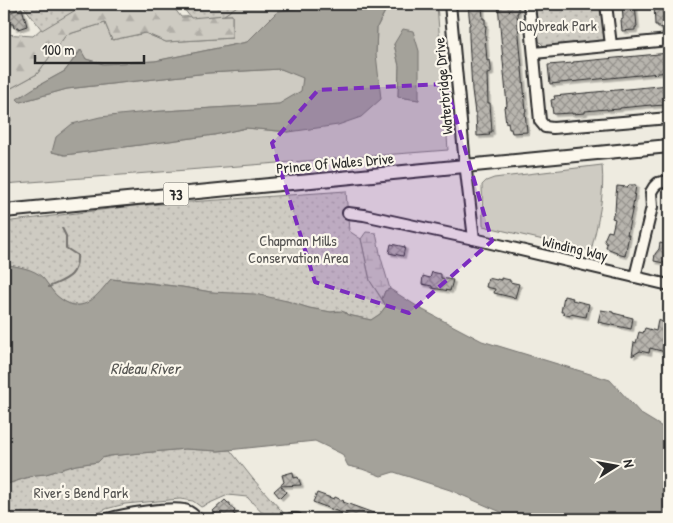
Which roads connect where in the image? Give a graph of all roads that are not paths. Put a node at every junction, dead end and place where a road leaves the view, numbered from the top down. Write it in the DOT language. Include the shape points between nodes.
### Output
graph roads {
  1 [pos="450,4"];
  2 [pos="529,4"];
  3 [pos="606,4"];
  4 [pos="669,40"];
  5 [pos="610,45"];
  6 [pos="534,53"];
  7 [pos="669,118"];
  8 [pos="669,146"];
  9 [pos="465,166"];
  10 [pos="669,181"];
  11 [pos="4,211"];
  12 [pos="348,213"];
  13 [pos="474,239"];
  14 [pos="636,277"];
  15 [pos="669,285"];
  16 [pos="108,519"];
  17 [pos="198,519"];
  18 [pos="291,519"];
  19 [pos="297,519"];
  1 -- 9 [label="street, Waterbridge Drive"];
  2 -- 6 [label="street"];
  3 -- 5 [label="street"];
  4 -- 5 [label="street"];
  5 -- 6 [label="street"];
  6 -- 7 [label="street" via="540,121 545,127"];
  8 -- 9 [label="main road, Prince Of Wales Drive / 73"];
  9 -- 11 [label="main road, Prince Of Wales Drive / 73"];
  9 -- 13 [label="street"];
  10 -- 14 [label="street" via="658,183 651,192 652,207"];
  12 -- 13 [label="street, Winding Way"];
  13 -- 14 [label="street, Winding Way"];
  14 -- 15 [label="street, Winding Way"];
  16 -- 17 [label="street" via="176,509 189,512"];
  18 -- 19 [label="street"];
}
